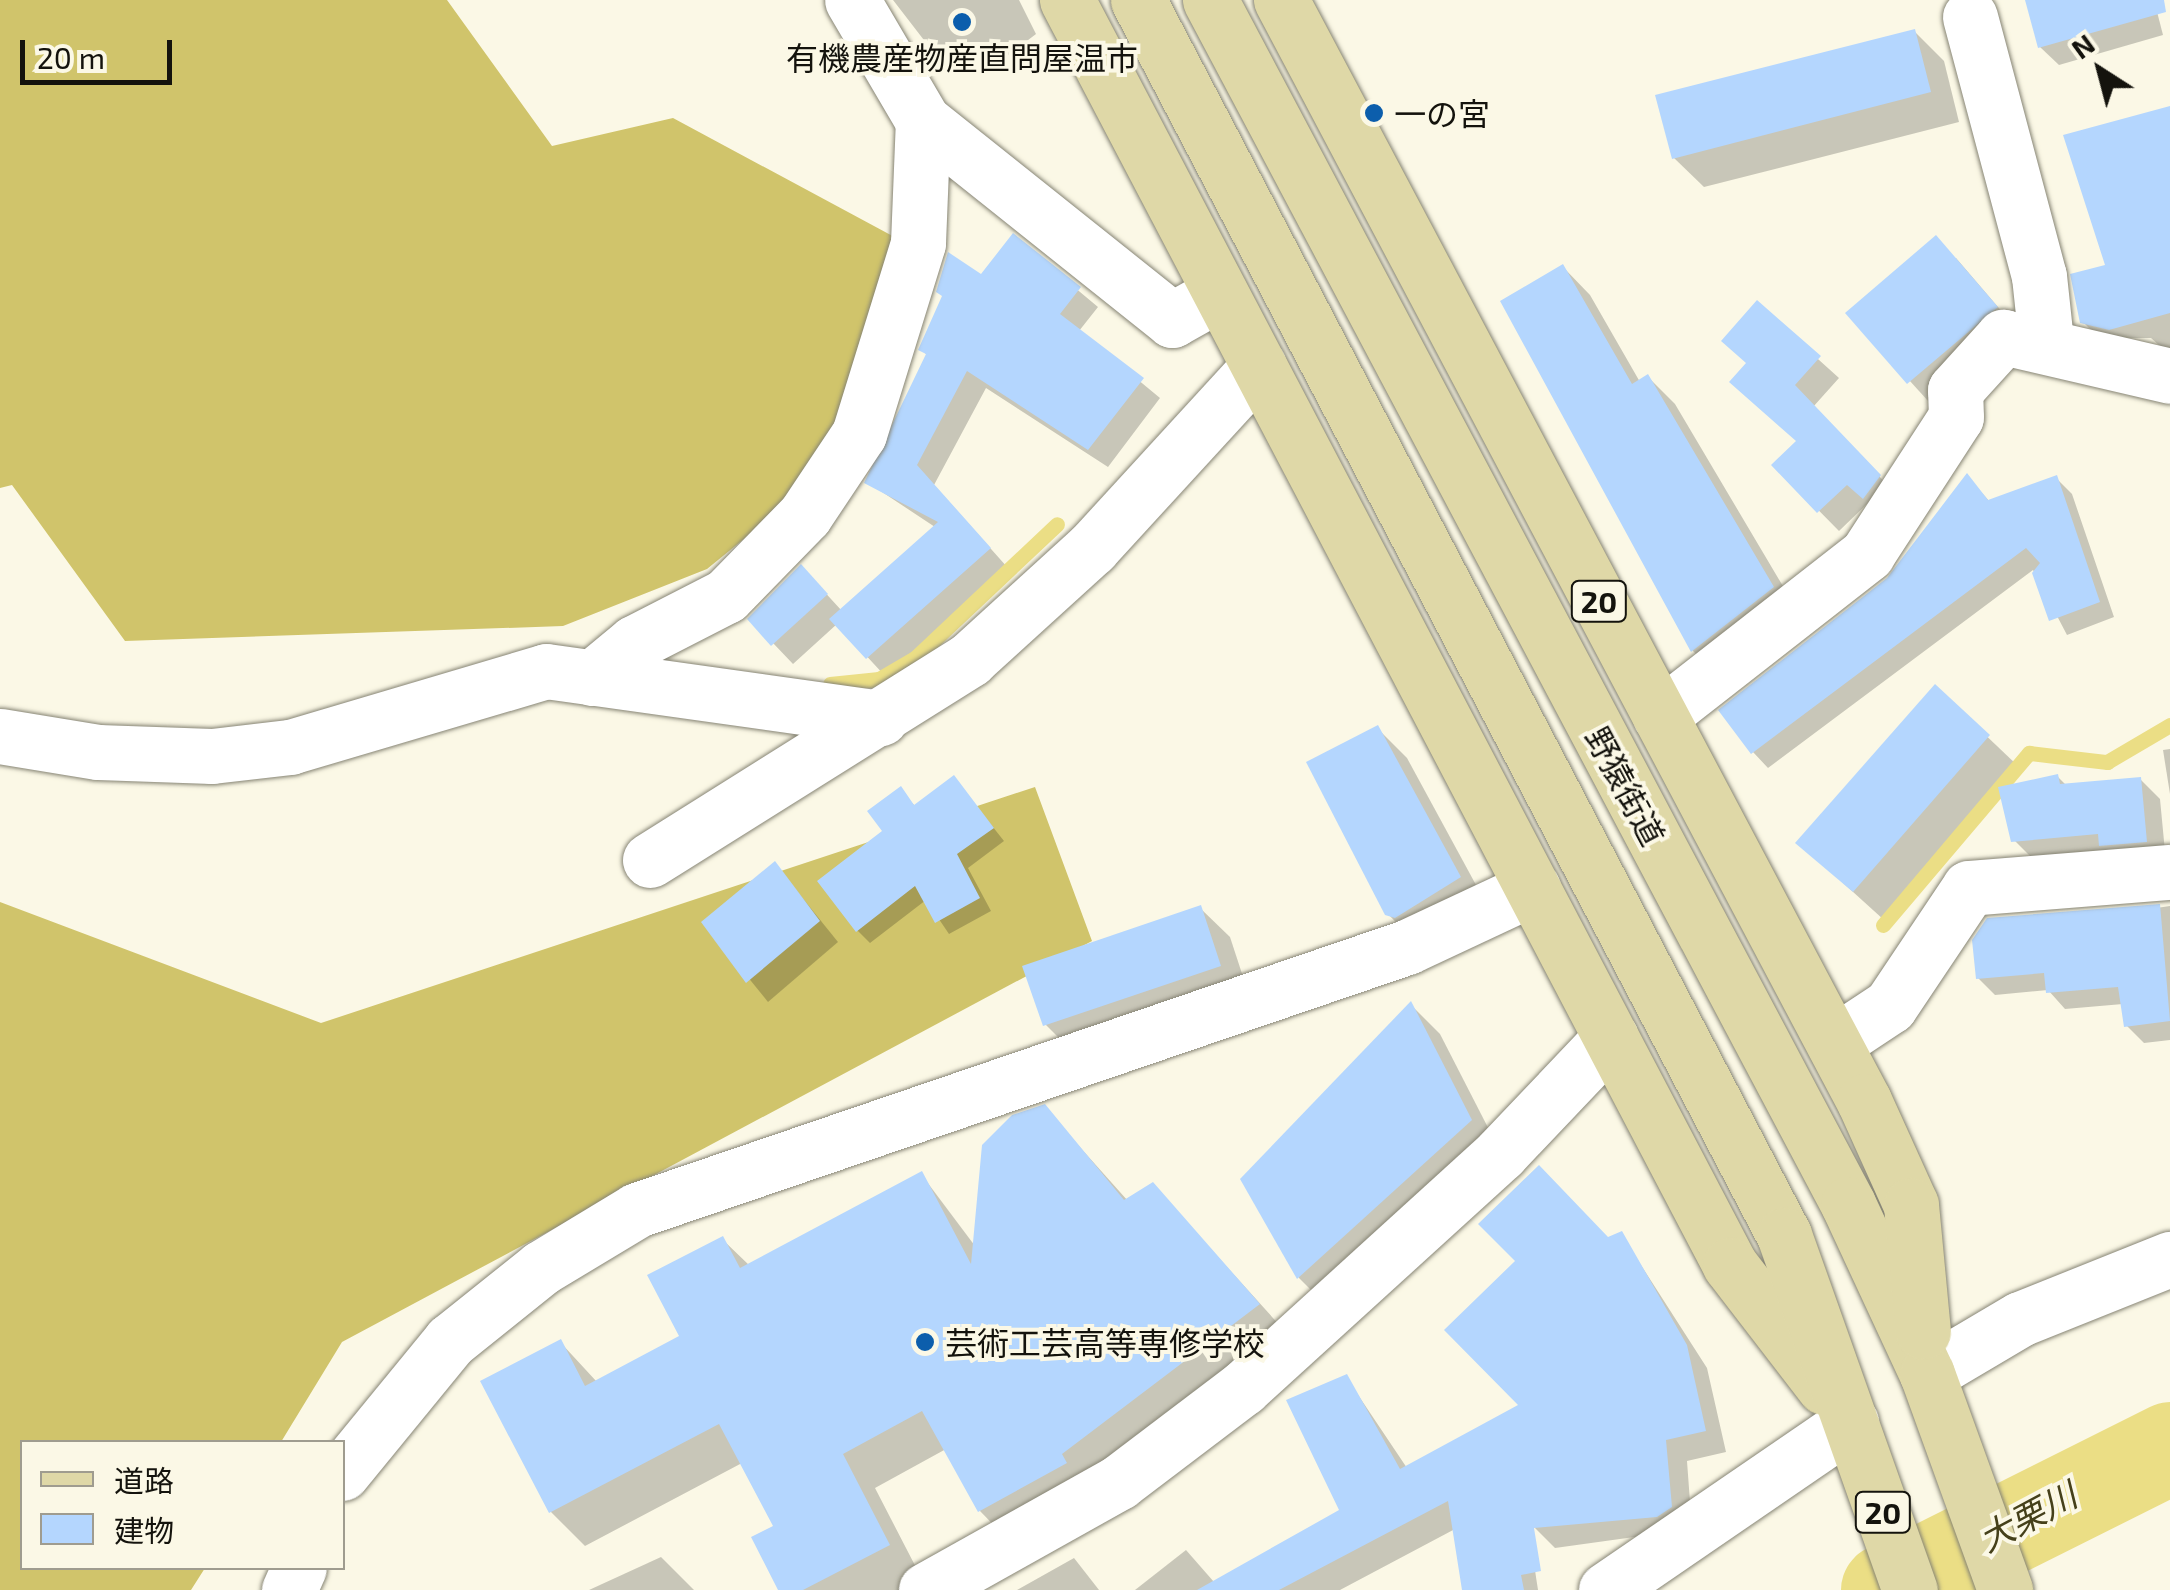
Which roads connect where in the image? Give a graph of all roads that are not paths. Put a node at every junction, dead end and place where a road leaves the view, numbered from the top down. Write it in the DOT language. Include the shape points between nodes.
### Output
graph roads {
  1 [pos="852,0"];
  2 [pos="1066,0"];
  3 [pos="1138,0"];
  4 [pos="1210,0"];
  5 [pos="1281,0"];
  6 [pos="1970,17"];
  7 [pos="922,121"];
  8 [pos="1220,293"];
  9 [pos="2046,341"];
  10 [pos="1258,366"];
  11 [pos="2170,376"];
  12 [pos="592,678"];
  13 [pos="1660,716"];
  14 [pos="881,718"];
  15 [pos="0,736"];
  16 [pos="650,860"];
  17 [pos="2170,872"];
  18 [pos="1533,888"];
  19 [pos="1611,1037"];
  20 [pos="1834,1043"];
  21 [pos="2170,1259"];
  22 [pos="1930,1381"];
  23 [pos="1853,1428"];
  24 [pos="345,1470"];
  25 [pos="983,1577"];
  26 [pos="926,1590"];
  27 [pos="1606,1590"];
  28 [pos="1910,1590"];
  29 [pos="2005,1590"];
  1 -- 7 [label="street"];
  2 -- 8 [label="main road, 20"];
  3 -- 23 [label="main road, 野猿街道 / 20" via="1784,1235"];
  4 -- 22 [label="main road, 野猿街道 / 20" via="1848,1204"];
  5 -- 13 [label="main road, 20"];
  6 -- 9 [label="street" via="2039,276"];
  7 -- 8 [label="street" via="1172,320"];
  7 -- 12 [label="street" via="918,243 859,434 805,515 726,596 634,642"];
  8 -- 10 [label="main road, 20"];
  9 -- 11 [label="street"];
  9 -- 13 [label="street" via="2003,337 1954,390 1956,417 1867,554"];
  10 -- 14 [label="street" via="1092,548 970,660"];
  10 -- 18 [label="main road, 20"];
  12 -- 14 [label="street"];
  12 -- 15 [label="street" via="546,671 290,748 212,756"];
  13 -- 20 [label="main road, 20"];
  14 -- 16 [label="street"];
  17 -- 20 [label="street" via="1969,888 1890,1006"];
  18 -- 19 [label="main road, 20"];
  18 -- 24 [label="street" via="1408,947 638,1210 542,1268 450,1341"];
  19 -- 23 [label="main road, 20" via="1730,1265"];
  19 -- 25 [label="street" via="1500,1154 1243,1388"];
  20 -- 22 [label="main road, 20" via="1911,1205"];
  21 -- 22 [label="street" via="2020,1319"];
  22 -- 29 [label="main road, 野猿街道 / 20"];
  23 -- 27 [label="street"];
  23 -- 28 [label="main road, 野猿街道 / 20"];
  25 -- 26 [label="street"];
}
